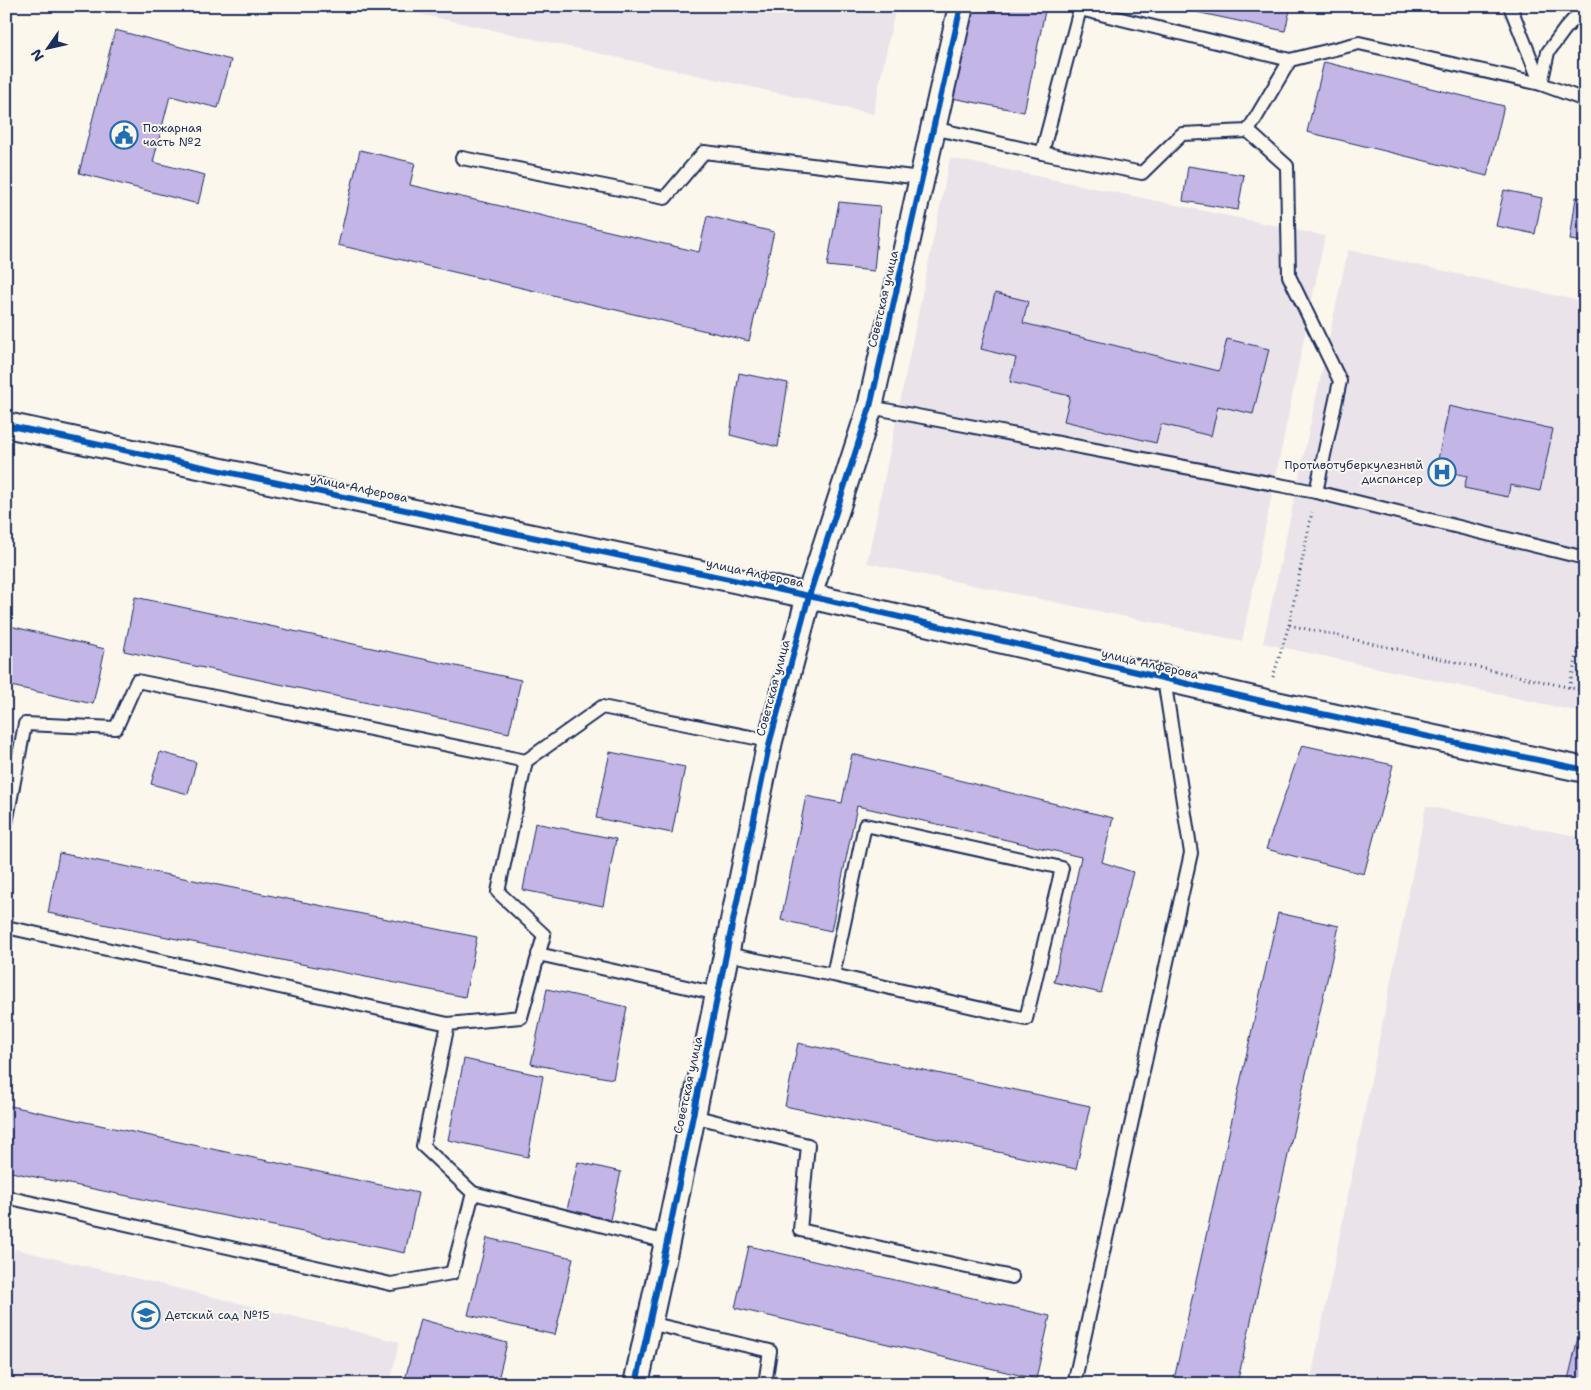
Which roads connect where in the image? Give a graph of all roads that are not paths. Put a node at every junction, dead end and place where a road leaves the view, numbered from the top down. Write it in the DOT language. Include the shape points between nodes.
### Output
graph roads {
  1 [pos="961,6"];
  2 [pos="1510,6"];
  3 [pos="1585,7"];
  4 [pos="1290,60"];
  5 [pos="1541,84"];
  6 [pos="1585,100"];
  7 [pos="932,128"];
  8 [pos="1248,131"];
  9 [pos="1042,153"];
  10 [pos="462,158"];
  11 [pos="922,178"];
  12 [pos="870,407"];
  13 [pos="6,424"];
  14 [pos="1316,492"];
  15 [pos="1585,558"];
  16 [pos="809,596"];
  17 [pos="1164,679"];
  18 [pos="770,741"];
  19 [pos="526,761"];
  20 [pos="1585,770"];
  21 [pos="6,824"];
  22 [pos="6,927"];
  23 [pos="538,954"];
  24 [pos="726,954"];
  25 [pos="833,975"];
  26 [pos="718,994"];
  27 [pos="448,1024"];
  28 [pos="693,1116"];
  29 [pos="473,1193"];
  30 [pos="6,1197"];
  31 [pos="667,1242"];
  32 [pos="1012,1277"];
  33 [pos="649,1323"];
  34 [pos="636,1384"];
  35 [pos="765,1384"];
  36 [pos="1074,1384"];
  1 -- 7 [label="street, Советская улица"];
  2 -- 5 [label="lane"];
  3 -- 5 [label="lane" via="1548,52"];
  4 -- 5 [label="lane" via="1359,43"];
  4 -- 8 [label="lane"];
  4 -- 9 [label="lane" via="1080,9"];
  5 -- 6 [label="lane"];
  7 -- 9 [label="lane"];
  7 -- 11 [label="street, Советская улица"];
  8 -- 9 [label="lane" via="1182,134 1142,173"];
  8 -- 14 [label="lane" via="1287,166 1290,276 1340,381"];
  10 -- 11 [label="lane" via="665,198 704,152"];
  11 -- 12 [label="street, Советская улица"];
  12 -- 14 [label="lane"];
  12 -- 16 [label="street, Советская улица"];
  13 -- 16 [label="street, улица Алферова"];
  14 -- 15 [label="lane"];
  16 -- 17 [label="street, улица Алферова"];
  16 -- 18 [label="street, Советская улица"];
  17 -- 20 [label="street, улица Алферова"];
  17 -- 36 [label="lane" via="1192,853"];
  18 -- 19 [label="lane" via="602,707"];
  18 -- 24 [label="street, Советская улица"];
  19 -- 21 [label="lane" via="137,680 116,728 25,724"];
  19 -- 23 [label="lane" via="498,892 544,935"];
  22 -- 27 [label="lane"];
  23 -- 26 [label="lane"];
  23 -- 27 [label="lane" via="522,1017"];
  24 -- 25 [label="lane"];
  24 -- 26 [label="street, Советская улица"];
  25 -- 25 [label="lane" via="1026,1019 1062,868 865,825"];
  26 -- 28 [label="street, Советская улица"];
  27 -- 29 [label="lane" via="423,1146"];
  28 -- 31 [label="street, Советская улица"];
  28 -- 32 [label="lane" via="808,1145 800,1230"];
  29 -- 30 [label="lane" via="452,1273 391,1284"];
  29 -- 31 [label="lane"];
  31 -- 33 [label="street, Советская улица"];
  33 -- 34 [label="street, Советская улица"];
  33 -- 35 [label="lane" via="770,1352"];
}
